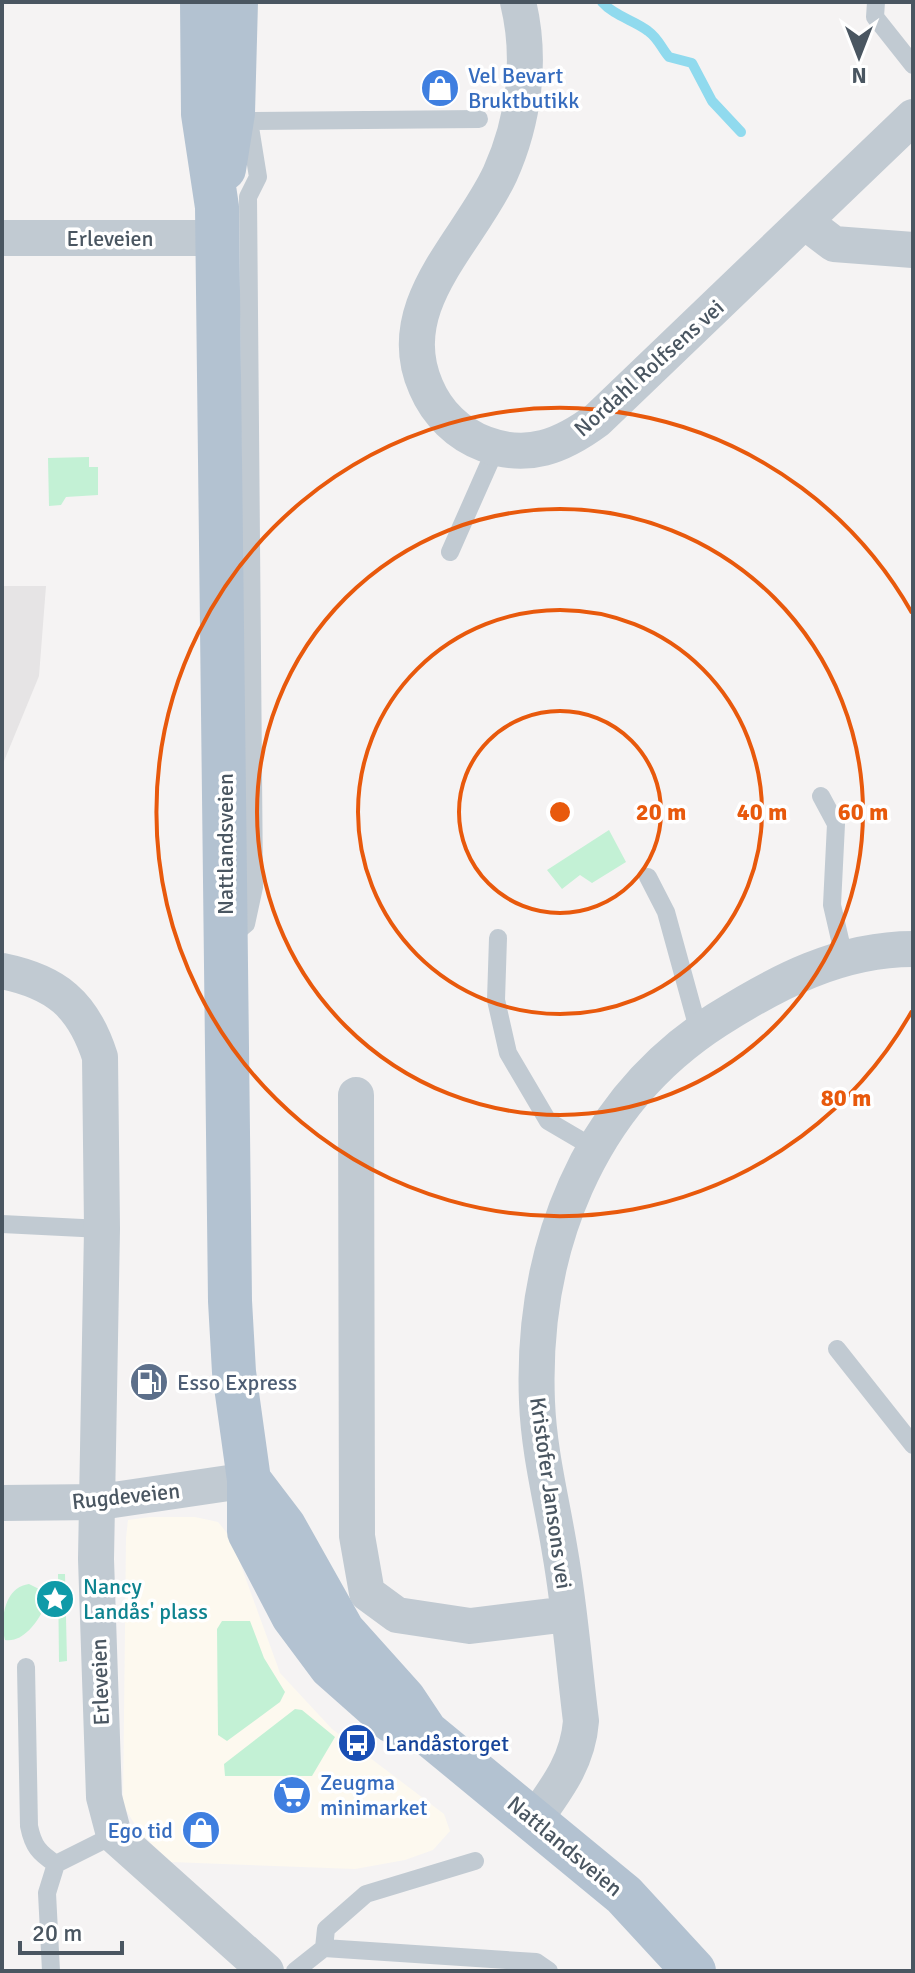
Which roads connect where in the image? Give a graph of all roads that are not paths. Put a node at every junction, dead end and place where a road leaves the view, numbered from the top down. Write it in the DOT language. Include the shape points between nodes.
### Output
graph roads {
  1 [pos="202,2"];
  2 [pos="236,2"];
  3 [pos="518,2"];
  4 [pos="876,2"];
  5 [pos="913,65"];
  6 [pos="228,116"];
  7 [pos="913,117"];
  8 [pos="479,119"];
  9 [pos="218,222"];
  10 [pos="805,222"];
  11 [pos="2,238"];
  12 [pos="913,250"];
  13 [pos="496,448"];
  14 [pos="450,552"];
  15 [pos="821,796"];
  16 [pos="648,877"];
  17 [pos="498,938"];
  18 [pos="225,942"];
  19 [pos="913,949"];
  20 [pos="844,957"];
  21 [pos="2,971"];
  22 [pos="699,1032"];
  23 [pos="356,1095"];
  24 [pos="594,1148"];
  25 [pos="2,1224"];
  26 [pos="102,1229"];
  27 [pos="837,1349"];
  28 [pos="913,1445"];
  29 [pos="249,1480"];
  30 [pos="100,1502"];
  31 [pos="2,1503"];
  32 [pos="568,1614"];
  33 [pos="26,1667"];
  34 [pos="535,1819"];
  35 [pos="114,1835"];
  36 [pos="475,1861"];
  37 [pos="56,1864"];
  38 [pos="324,1948"];
  39 [pos="51,1971"];
  40 [pos="266,1971"];
  41 [pos="295,1971"];
  42 [pos="549,1971"];
  43 [pos="694,1971"];
  1 -- 6 [label="main road, Nattlandsveien"];
  2 -- 6 [label="main road, Nattlandsveien"];
  3 -- 13 [label="street, Nordahl Rolfsens vei" via="526,50 510,149 483,205 423,302 414,340 421,378 440,412 472,439"];
  4 -- 5 [label="lane" via="875,17"];
  6 -- 8 [label="lane"];
  6 -- 9 [label="main road, Nattlandsveien"];
  6 -- 18 [label="lane" via="258,177 248,197 254,887 246,924"];
  7 -- 10 [label="street, Nordahl Rolfsens vei"];
  9 -- 11 [label="street, Erleveien"];
  9 -- 18 [label="main road, Nattlandsveien"];
  10 -- 12 [label="street" via="834,244"];
  10 -- 13 [label="street, Nordahl Rolfsens vei" via="575,437 555,448 527,452"];
  13 -- 14 [label="lane"];
  15 -- 20 [label="lane" via="836,824 832,905"];
  16 -- 22 [label="lane" via="666,912"];
  17 -- 24 [label="lane" via="496,1000 508,1053 548,1121"];
  18 -- 29 [label="main road, Nattlandsveien" via="230,1301"];
  19 -- 20 [label="street, Kristofer Jansons vei"];
  20 -- 22 [label="street, Kristofer Jansons vei" via="751,999"];
  21 -- 26 [label="street, Erleveien" via="59,991 92,1031 100,1057"];
  22 -- 24 [label="street, Kristofer Jansons vei" via="656,1068"];
  23 -- 32 [label="street, Kristofer Jansons vei" via="357,1536 367,1593 397,1615 470,1626"];
  24 -- 32 [label="street, Kristofer Jansons vei" via="550,1253 539,1301 536,1354 544,1472"];
  25 -- 26 [label="lane"];
  26 -- 30 [label="street, Erleveien"];
  27 -- 28 [label="lane"];
  29 -- 30 [label="street, Rugdeveien"];
  29 -- 34 [label="main road, Nattlandsveien" via="284,1526 343,1631 426,1732"];
  30 -- 31 [label="street, Rugdeveien"];
  30 -- 35 [label="street, Erleveien" via="96,1559 104,1797"];
  32 -- 34 [label="street, Kristofer Jansons vei" via="579,1743"];
  33 -- 37 [label="lane" via="29,1826 40,1854"];
  34 -- 43 [label="main road, Nattlandsveien" via="624,1895"];
  35 -- 37 [label="lane"];
  35 -- 40 [label="street"];
  36 -- 38 [label="lane" via="366,1894 326,1929"];
  37 -- 39 [label="lane" via="47,1893"];
  38 -- 41 [label="lane"];
  38 -- 42 [label="lane" via="536,1962"];
}
